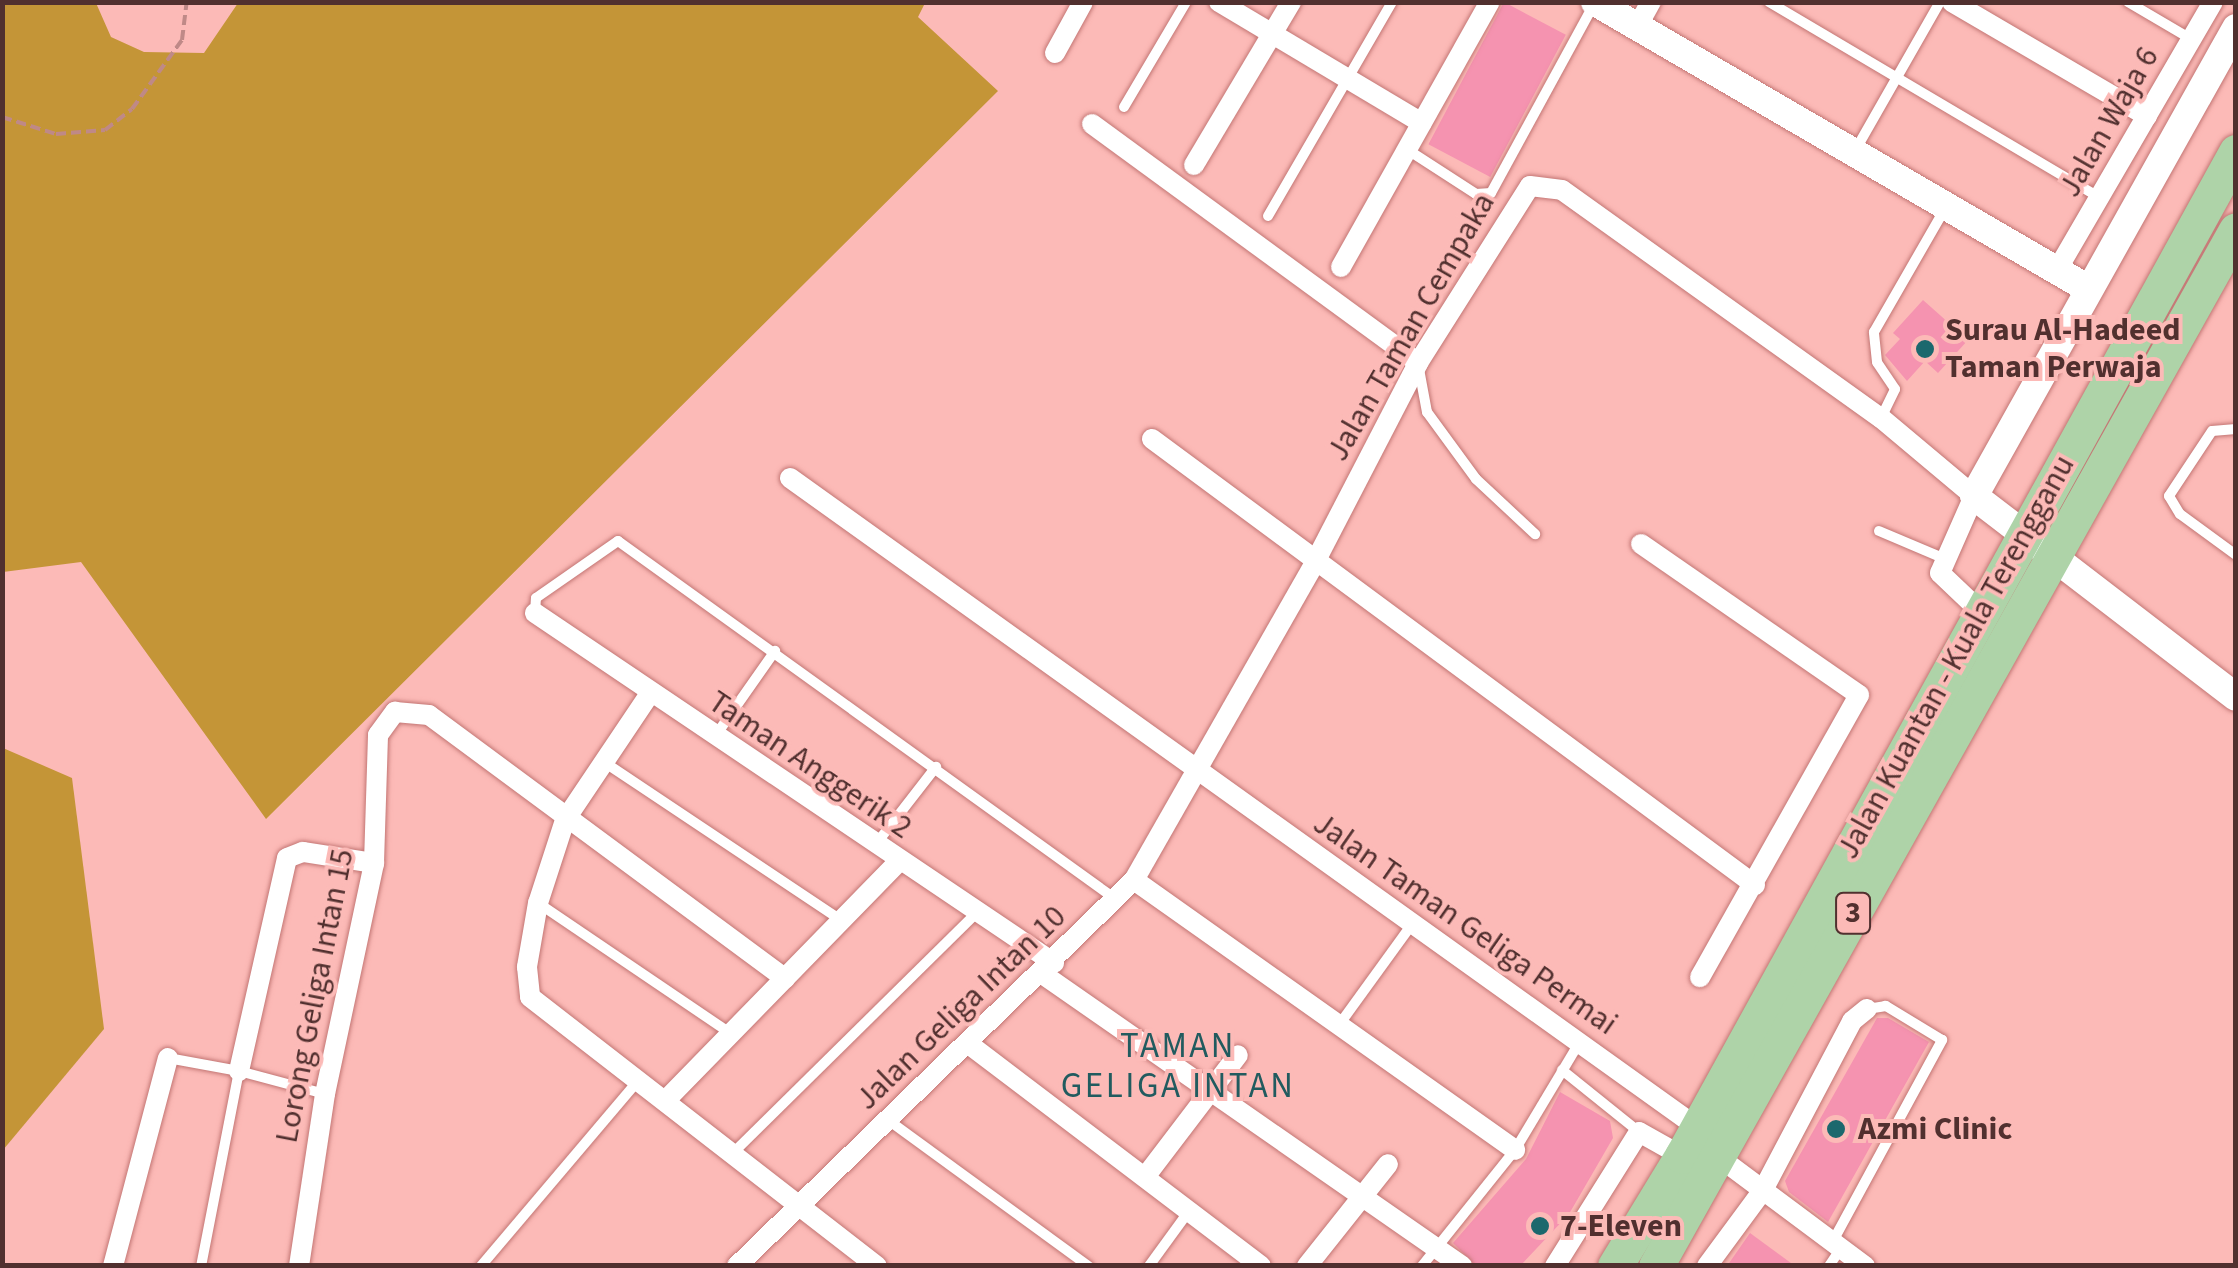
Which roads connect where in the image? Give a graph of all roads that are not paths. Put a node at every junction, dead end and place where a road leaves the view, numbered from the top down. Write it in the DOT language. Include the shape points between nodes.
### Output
graph roads {
  1 [pos="1084,2"];
  2 [pos="1186,2"];
  3 [pos="1219,2"];
  4 [pos="1292,2"];
  5 [pos="1392,2"];
  6 [pos="1490,2"];
  7 [pos="1595,2"];
  8 [pos="1652,2"];
  9 [pos="1769,2"];
  10 [pos="1940,2"];
  11 [pos="1952,2"];
  12 [pos="2128,2"];
  13 [pos="2212,2"];
  14 [pos="1637,27"];
  15 [pos="2236,28"];
  16 [pos="1272,35"];
  17 [pos="2192,40"];
  18 [pos="1056,53"];
  19 [pos="1897,78"];
  20 [pos="1348,79"];
  21 [pos="1124,106"];
  22 [pos="2148,116"];
  23 [pos="1422,122"];
  24 [pos="1092,124"];
  25 [pos="1407,150"];
  26 [pos="1854,152"];
  27 [pos="2236,152"];
  28 [pos="1194,165"];
  29 [pos="2100,198"];
  30 [pos="1946,206"];
  31 [pos="1268,216"];
  32 [pos="2236,230"];
  33 [pos="1341,268"];
  34 [pos="2057,270"];
  35 [pos="2087,288"];
  36 [pos="1418,363"];
  37 [pos="1881,418"];
  38 [pos="2236,430"];
  39 [pos="1152,439"];
  40 [pos="790,478"];
  41 [pos="1974,496"];
  42 [pos="1879,531"];
  43 [pos="1536,534"];
  44 [pos="2022,536"];
  45 [pos="1641,544"];
  46 [pos="2236,555"];
  47 [pos="1943,558"];
  48 [pos="2050,560"];
  49 [pos="1314,564"];
  50 [pos="1978,610"];
  51 [pos="535,613"];
  52 [pos="775,651"];
  53 [pos="651,692"];
  54 [pos="2236,697"];
  55 [pos="715,736"];
  56 [pos="601,760"];
  57 [pos="936,767"];
  58 [pos="1198,771"];
  59 [pos="565,820"];
  60 [pos="875,845"];
  61 [pos="899,862"];
  62 [pos="374,864"];
  63 [pos="1134,880"];
  64 [pos="1755,886"];
  65 [pos="1117,900"];
  66 [pos="538,903"];
  67 [pos="975,914"];
  68 [pos="842,921"];
  69 [pos="1412,924"];
  70 [pos="1048,968"];
  71 [pos="1700,977"];
  72 [pos="784,978"];
  73 [pos="1866,1009"];
  74 [pos="1339,1025"];
  75 [pos="731,1034"];
  76 [pos="1579,1042"];
  77 [pos="970,1045"];
  78 [pos="1238,1055"];
  79 [pos="168,1058"];
  80 [pos="1562,1070"];
  81 [pos="239,1071"];
  82 [pos="638,1081"];
  83 [pos="1210,1092"];
  84 [pos="325,1094"];
  85 [pos="666,1100"];
  86 [pos="888,1120"];
  87 [pos="1640,1132"];
  88 [pos="1690,1142"];
  89 [pos="1515,1150"];
  90 [pos="732,1154"];
  91 [pos="1720,1158"];
  92 [pos="1388,1164"];
  93 [pos="1144,1177"];
  94 [pos="1762,1190"];
  95 [pos="1362,1196"];
  96 [pos="798,1206"];
  97 [pos="1189,1210"];
  98 [pos="1437,1248"];
  99 [pos="1834,1252"];
  100 [pos="113,1266"];
  101 [pos="200,1266"];
  102 [pos="299,1266"];
  103 [pos="481,1266"];
  104 [pos="738,1266"];
  105 [pos="877,1266"];
  106 [pos="1088,1266"];
  107 [pos="1149,1266"];
  108 [pos="1261,1266"];
  109 [pos="1307,1266"];
  110 [pos="1422,1266"];
  111 [pos="1462,1266"];
  112 [pos="1555,1266"];
  113 [pos="1616,1266"];
  114 [pos="1656,1266"];
  115 [pos="1707,1266"];
  116 [pos="1865,1266"];
  1 -- 18 [label="street"];
  2 -- 21 [label="lane"];
  3 -- 16 [label="street"];
  4 -- 16 [label="street"];
  5 -- 20 [label="lane"];
  6 -- 23 [label="street"];
  7 -- 14 [label="street"];
  7 -- 25 [label="lane" via="1492,193 1476,194"];
  8 -- 14 [label="street"];
  9 -- 19 [label="lane"];
  10 -- 19 [label="lane"];
  11 -- 22 [label="street"];
  12 -- 17 [label="lane"];
  13 -- 17 [label="street, Jalan Waja 6"];
  14 -- 26 [label="street"];
  15 -- 35 [label="street"];
  16 -- 20 [label="street"];
  16 -- 28 [label="street"];
  17 -- 22 [label="street, Jalan Waja 6"];
  19 -- 26 [label="lane"];
  19 -- 29 [label="lane"];
  20 -- 23 [label="street"];
  20 -- 31 [label="lane"];
  22 -- 29 [label="street, Jalan Waja 6"];
  23 -- 25 [label="street"];
  24 -- 36 [label="street"];
  25 -- 33 [label="street"];
  26 -- 30 [label="street"];
  27 -- 44 [label="highway, Jalan Kuantan - Kuala Terengganu / 3"];
  29 -- 34 [label="street, Jalan Waja 6"];
  30 -- 34 [label="street"];
  30 -- 37 [label="lane" via="1874,332 1876,362 1895,390"];
  32 -- 48 [label="highway, Jalan Kuantan - Kuala Terengganu / 3"];
  34 -- 35 [label="street"];
  35 -- 41 [label="street"];
  36 -- 37 [label="street, Jalan Taman Cempaka" via="1522,193 1549,183"];
  36 -- 43 [label="lane" via="1427,412 1476,479"];
  36 -- 49 [label="street, Jalan Taman Cempaka"];
  37 -- 41 [label="street, Jalan Taman Cempaka"];
  38 -- 46 [label="lane" via="2212,431 2170,496 2180,514"];
  39 -- 49 [label="street"];
  40 -- 58 [label="street, Jalan Taman Geliga Permai"];
  41 -- 44 [label="street"];
  41 -- 47 [label="street"];
  42 -- 47 [label="lane"];
  44 -- 48 [label="street"];
  44 -- 50 [label="highway, Jalan Kuantan - Kuala Terengganu / 3"];
  45 -- 64 [label="street" via="1859,695"];
  47 -- 50 [label="street" via="1946,584"];
  48 -- 54 [label="street"];
  48 -- 91 [label="highway, Jalan Kuantan - Kuala Terengganu / 3"];
  49 -- 58 [label="street, Jalan Taman Cempaka"];
  49 -- 64 [label="street"];
  50 -- 88 [label="highway, Jalan Kuantan - Kuala Terengganu / 3"];
  51 -- 52 [label="lane" via="536,598 618,541"];
  51 -- 53 [label="street, Taman Anggerik 2"];
  52 -- 55 [label="lane"];
  52 -- 57 [label="lane"];
  53 -- 55 [label="street, Taman Anggerik 2"];
  53 -- 56 [label="street"];
  55 -- 60 [label="street, Taman Anggerik 2"];
  56 -- 59 [label="street"];
  56 -- 68 [label="lane"];
  57 -- 60 [label="lane"];
  57 -- 65 [label="lane"];
  58 -- 63 [label="street, Jalan Geliga Intan 10"];
  58 -- 69 [label="street, Jalan Taman Geliga Permai"];
  59 -- 62 [label="street, Lorong Geliga Intan 15" via="429,715 403,708 388,716 378,734"];
  59 -- 66 [label="street"];
  59 -- 72 [label="street"];
  60 -- 61 [label="street, Taman Anggerik 2"];
  61 -- 67 [label="street, Taman Anggerik 2"];
  61 -- 68 [label="street"];
  62 -- 81 [label="street" via="303,852 288,858"];
  62 -- 84 [label="street, Lorong Geliga Intan 15"];
  63 -- 65 [label="street, Jalan Geliga Intan 10"];
  63 -- 74 [label="street"];
  64 -- 71 [label="street"];
  65 -- 70 [label="street, Jalan Geliga Intan 10"];
  66 -- 75 [label="lane"];
  66 -- 82 [label="street" via="527,967 530,997"];
  67 -- 70 [label="street, Taman Anggerik 2"];
  67 -- 90 [label="lane"];
  68 -- 72 [label="street"];
  69 -- 74 [label="lane"];
  69 -- 76 [label="street, Jalan Taman Geliga Permai"];
  70 -- 77 [label="street, Jalan Geliga Intan 10"];
  70 -- 83 [label="street, Taman Anggerik 2"];
  72 -- 75 [label="street"];
  73 -- 94 [label="street" via="1852,1020"];
  73 -- 99 [label="lane" via="1886,1006 1942,1040"];
  74 -- 89 [label="street"];
  75 -- 85 [label="street"];
  76 -- 80 [label="lane"];
  76 -- 88 [label="street, Jalan Taman Geliga Permai"];
  77 -- 86 [label="street, Jalan Geliga Intan 10"];
  77 -- 93 [label="street"];
  78 -- 83 [label="street"];
  79 -- 81 [label="lane"];
  79 -- 100 [label="street"];
  80 -- 87 [label="lane"];
  80 -- 89 [label="lane"];
  81 -- 84 [label="lane"];
  81 -- 101 [label="lane"];
  82 -- 85 [label="street"];
  82 -- 103 [label="lane"];
  83 -- 93 [label="street"];
  83 -- 95 [label="street, Taman Anggerik 2"];
  84 -- 102 [label="street, Lorong Geliga Intan 15"];
  85 -- 90 [label="street"];
  86 -- 96 [label="street, Jalan Geliga Intan 10"];
  86 -- 106 [label="lane"];
  87 -- 88 [label="street"];
  87 -- 112 [label="street"];
  88 -- 113 [label="highway, Jalan Kuantan - Kuala Terengganu / 3"];
  89 -- 98 [label="lane"];
  90 -- 96 [label="street"];
  91 -- 94 [label="street"];
  91 -- 114 [label="highway, Jalan Kuantan - Kuala Terengganu / 3"];
  92 -- 95 [label="street"];
  93 -- 97 [label="street"];
  94 -- 99 [label="street"];
  94 -- 115 [label="street"];
  95 -- 98 [label="street, Taman Anggerik 2"];
  95 -- 109 [label="street"];
  96 -- 104 [label="street, Jalan Geliga Intan 10"];
  96 -- 105 [label="street"];
  97 -- 107 [label="lane"];
  97 -- 108 [label="street"];
  98 -- 110 [label="lane"];
  98 -- 111 [label="street, Taman Anggerik 2"];
  99 -- 116 [label="street"];
}
